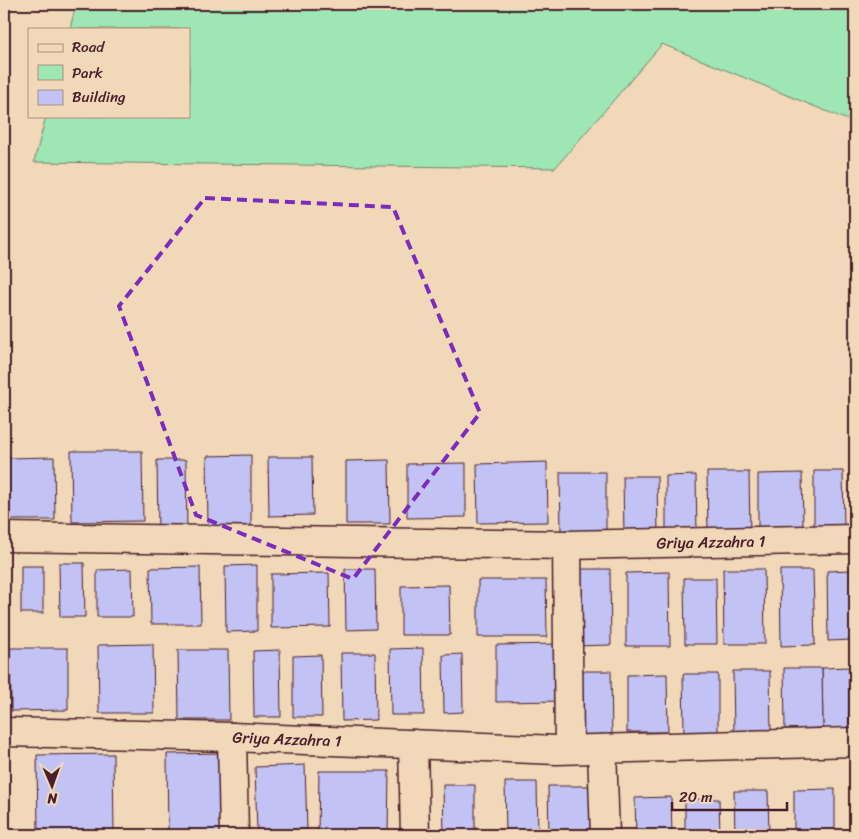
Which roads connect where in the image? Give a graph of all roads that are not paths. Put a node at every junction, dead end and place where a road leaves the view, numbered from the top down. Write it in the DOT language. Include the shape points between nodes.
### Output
graph roads {
  1 [pos="4,537"];
  2 [pos="855,539"];
  3 [pos="567,545"];
  4 [pos="4,732"];
  5 [pos="232,737"];
  6 [pos="855,742"];
  7 [pos="413,744"];
  8 [pos="569,749"];
  9 [pos="602,749"];
  10 [pos="234,835"];
  11 [pos="415,835"];
  12 [pos="605,835"];
  1 -- 3 [label="street, Griya Azzahra 1"];
  2 -- 3 [label="street, Griya Azzahra 1"];
  3 -- 8 [label="street"];
  4 -- 5 [label="street, Griya Azzahra 1"];
  5 -- 7 [label="street, Griya Azzahra 1"];
  5 -- 10 [label="street"];
  6 -- 9 [label="street, Griya Azzahra 1"];
  7 -- 8 [label="street, Griya Azzahra 1"];
  7 -- 11 [label="street"];
  8 -- 9 [label="street, Griya Azzahra 1"];
  9 -- 12 [label="street"];
}
